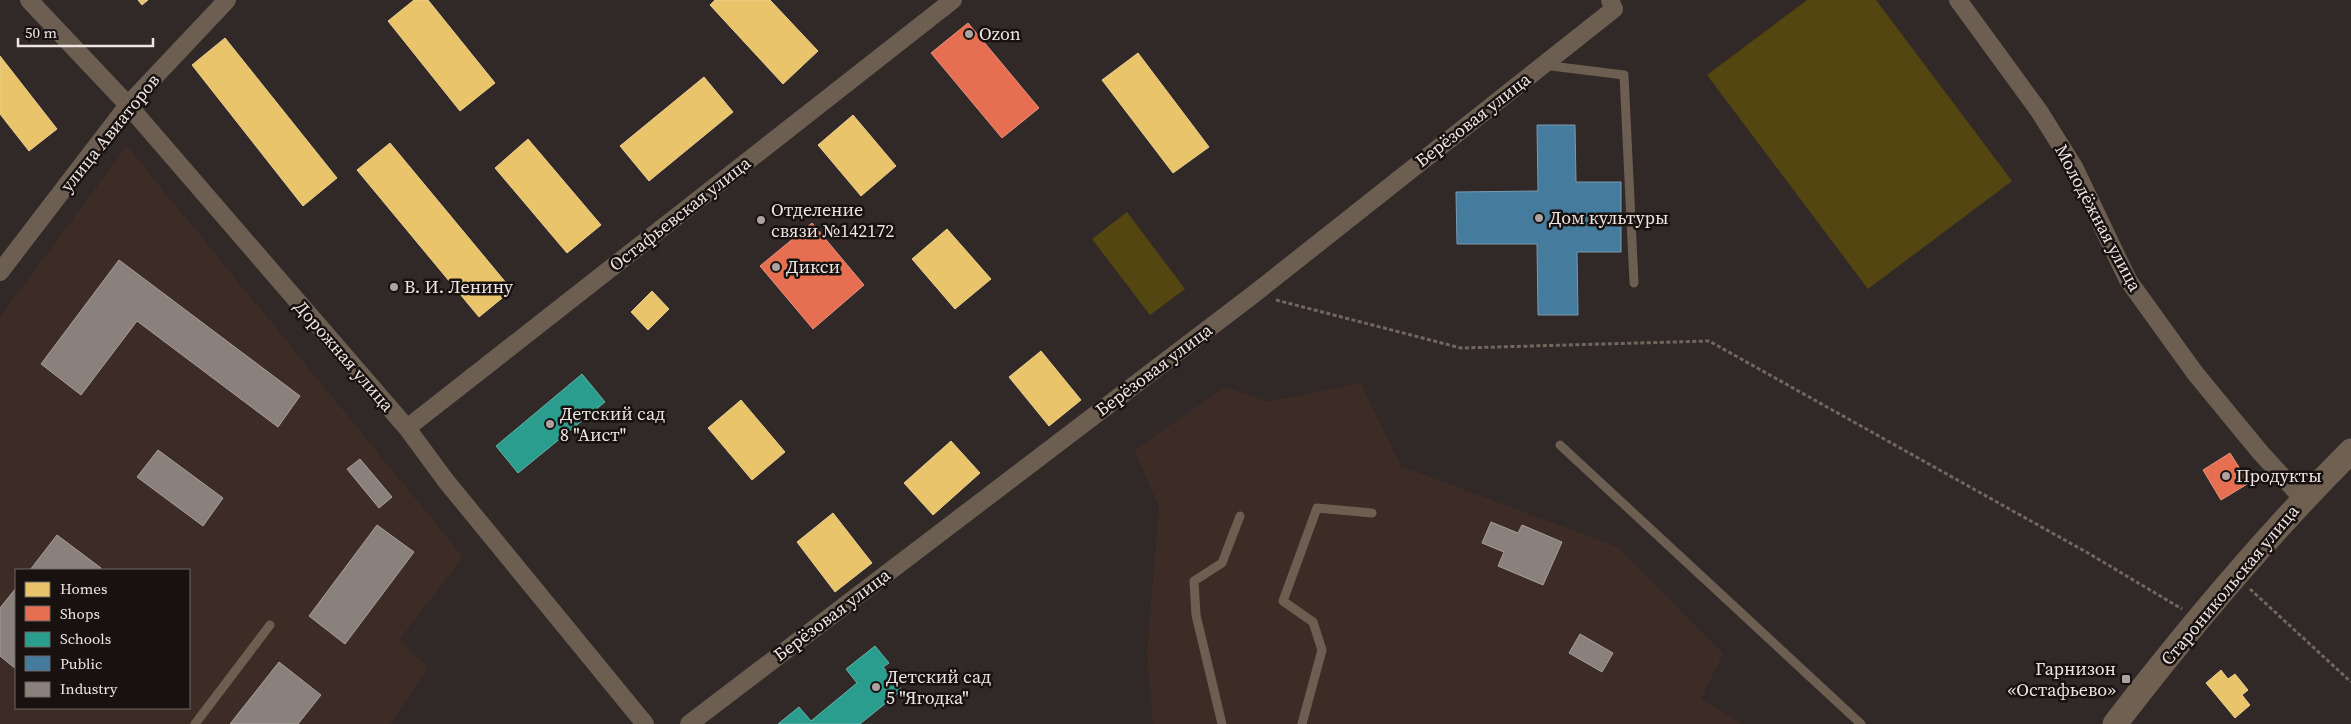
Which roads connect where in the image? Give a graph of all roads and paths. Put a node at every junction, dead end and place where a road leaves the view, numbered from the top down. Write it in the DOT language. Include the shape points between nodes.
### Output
graph roads {
  1 [pos="29,0"];
  2 [pos="227,0"];
  3 [pos="953,0"];
  4 [pos="1958,0"];
  5 [pos="1612,4"];
  6 [pos="1543,65"];
  7 [pos="128,105"];
  8 [pos="0,272"];
  9 [pos="1634,283"];
  10 [pos="1254,294"];
  11 [pos="407,428"];
  12 [pos="1560,445"];
  13 [pos="2351,451"];
  14 [pos="2303,499"];
  15 [pos="1372,513"];
  16 [pos="1240,516"];
  17 [pos="2248,587"];
  18 [pos="2183,610"];
  19 [pos="270,625"];
  20 [pos="2351,682"];
  21 [pos="195,724"];
  22 [pos="645,724"];
  23 [pos="689,724"];
  24 [pos="1222,724"];
  25 [pos="1302,724"];
  26 [pos="1861,724"];
  27 [pos="2116,724"];
  1 -- 7 [label="street, Дорожная улица"];
  2 -- 7 [label="street, улица Авиаторов"];
  3 -- 11 [label="street, Остафьевская улица"];
  4 -- 14 [label="street, Молодёжная улица" via="2039,111 2074,167 2128,280 2195,373"];
  5 -- 6 [label="street, Берёзовая улица"];
  6 -- 9 [label="lane" via="1624,75"];
  6 -- 10 [label="street, Берёзовая улица"];
  7 -- 8 [label="street, улица Авиаторов"];
  7 -- 11 [label="street, Дорожная улица"];
  10 -- 18 [label="path" via="1461,348 1709,341"];
  10 -- 23 [label="street, Берёзовая улица"];
  11 -- 22 [label="street, Дорожная улица" via="446,481"];
  12 -- 26 [label="lane"];
  13 -- 14 [label="street, Староникольская улица"];
  14 -- 27 [label="street, Староникольская улица"];
  15 -- 25 [label="lane" via="1317,508 1283,601 1313,622 1322,650"];
  16 -- 24 [label="lane" via="1222,563 1194,582 1196,615"];
  17 -- 20 [label="path"];
  19 -- 21 [label="lane"];
}
